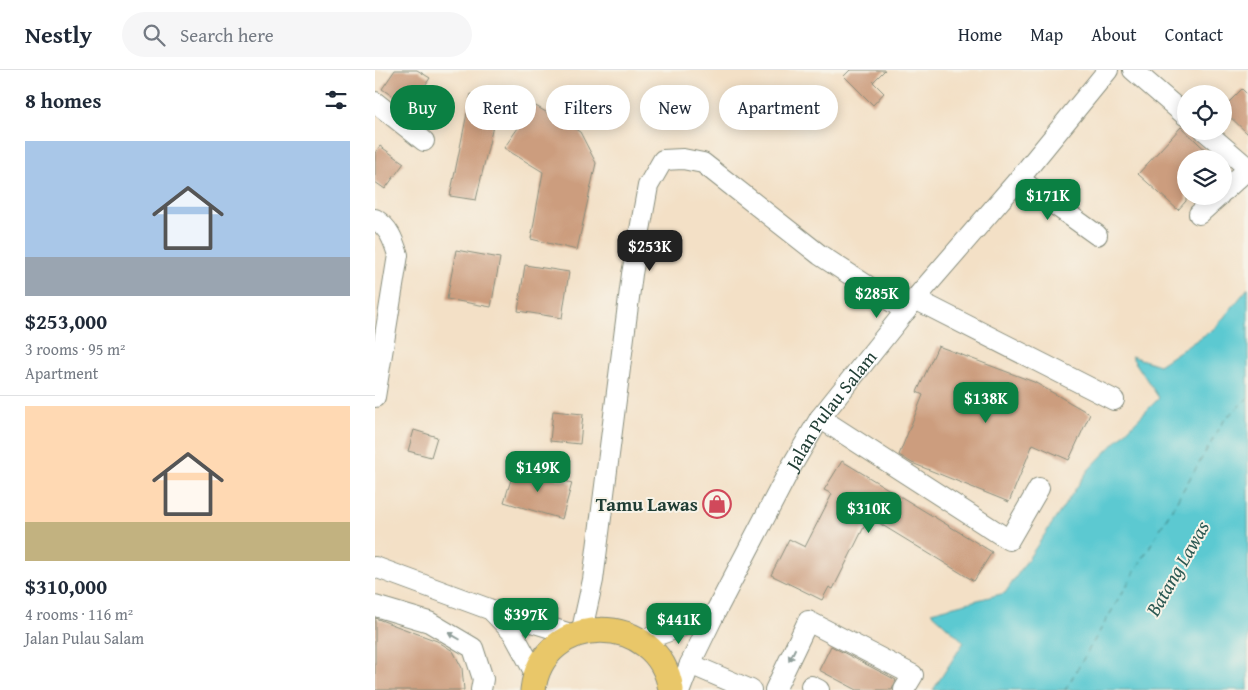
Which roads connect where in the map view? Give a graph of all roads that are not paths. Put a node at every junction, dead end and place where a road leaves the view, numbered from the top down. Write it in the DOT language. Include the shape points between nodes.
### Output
graph roads {
  1 [pos="1108,70"];
  2 [pos="1133,70"];
  3 [pos="375,102"];
  4 [pos="1177,108"];
  5 [pos="1215,140"];
  6 [pos="423,141"];
  7 [pos="1248,169"];
  8 [pos="1019,179"];
  9 [pos="1232,184"];
  10 [pos="1209,205"];
  11 [pos="1199,214"];
  12 [pos="375,219"];
  13 [pos="1097,235"];
  14 [pos="911,305"];
  15 [pos="377,376"];
  16 [pos="375,397"];
  17 [pos="1114,400"];
  18 [pos="820,418"];
  19 [pos="1039,488"];
  20 [pos="375,567"];
  21 [pos="375,606"];
  22 [pos="489,609"];
  23 [pos="714,615"];
  24 [pos="577,634"];
  25 [pos="641,641"];
  26 [pos="689,664"];
  27 [pos="533,686"];
  28 [pos="481,690"];
  29 [pos="671,690"];
  30 [pos="680,690"];
  31 [pos="751,690"];
  32 [pos="775,690"];
  33 [pos="904,690"];
  1 -- 8 [label="street, Jalan Pulau Salam"];
  2 -- 4 [label="street"];
  3 -- 6 [label="street"];
  5 -- 7 [label="street"];
  7 -- 9 [label="street"];
  8 -- 13 [label="street"];
  8 -- 14 [label="street, Jalan Pulau Salam"];
  10 -- 11 [label="street"];
  12 -- 15 [label="street" via="385,226 393,239 397,255"];
  14 -- 17 [label="street"];
  14 -- 18 [label="street, Jalan Pulau Salam"];
  14 -- 24 [label="street" via="820,255 703,163 663,160 648,186 635,255 593,580"];
  15 -- 16 [label="street"];
  18 -- 19 [label="street" via="1009,540"];
  18 -- 23 [label="street, Jalan Pulau Salam"];
  20 -- 22 [label="street"];
  28 -- 21 [label="street, one-way" via="483,679 473,648 429,622"];
  22 -- 24 [label="street"];
  22 -- 27 [label="street" via="513,632"];
  23 -- 25 [label="street"];
  23 -- 26 [label="street, Jalan Pulau Salam"];
  24 -- 25 [label="main road" via="597,629 620,632"];
  24 -- 27 [label="main road" via="555,648 540,666"];
  25 -- 29 [label="main road" via="658,657 669,678"];
  26 -- 30 [label="street, Jalan Pulau Salam"];
  26 -- 31 [label="street"];
  33 -- 32 [label="street, one-way" via="913,674 808,621"];
}
